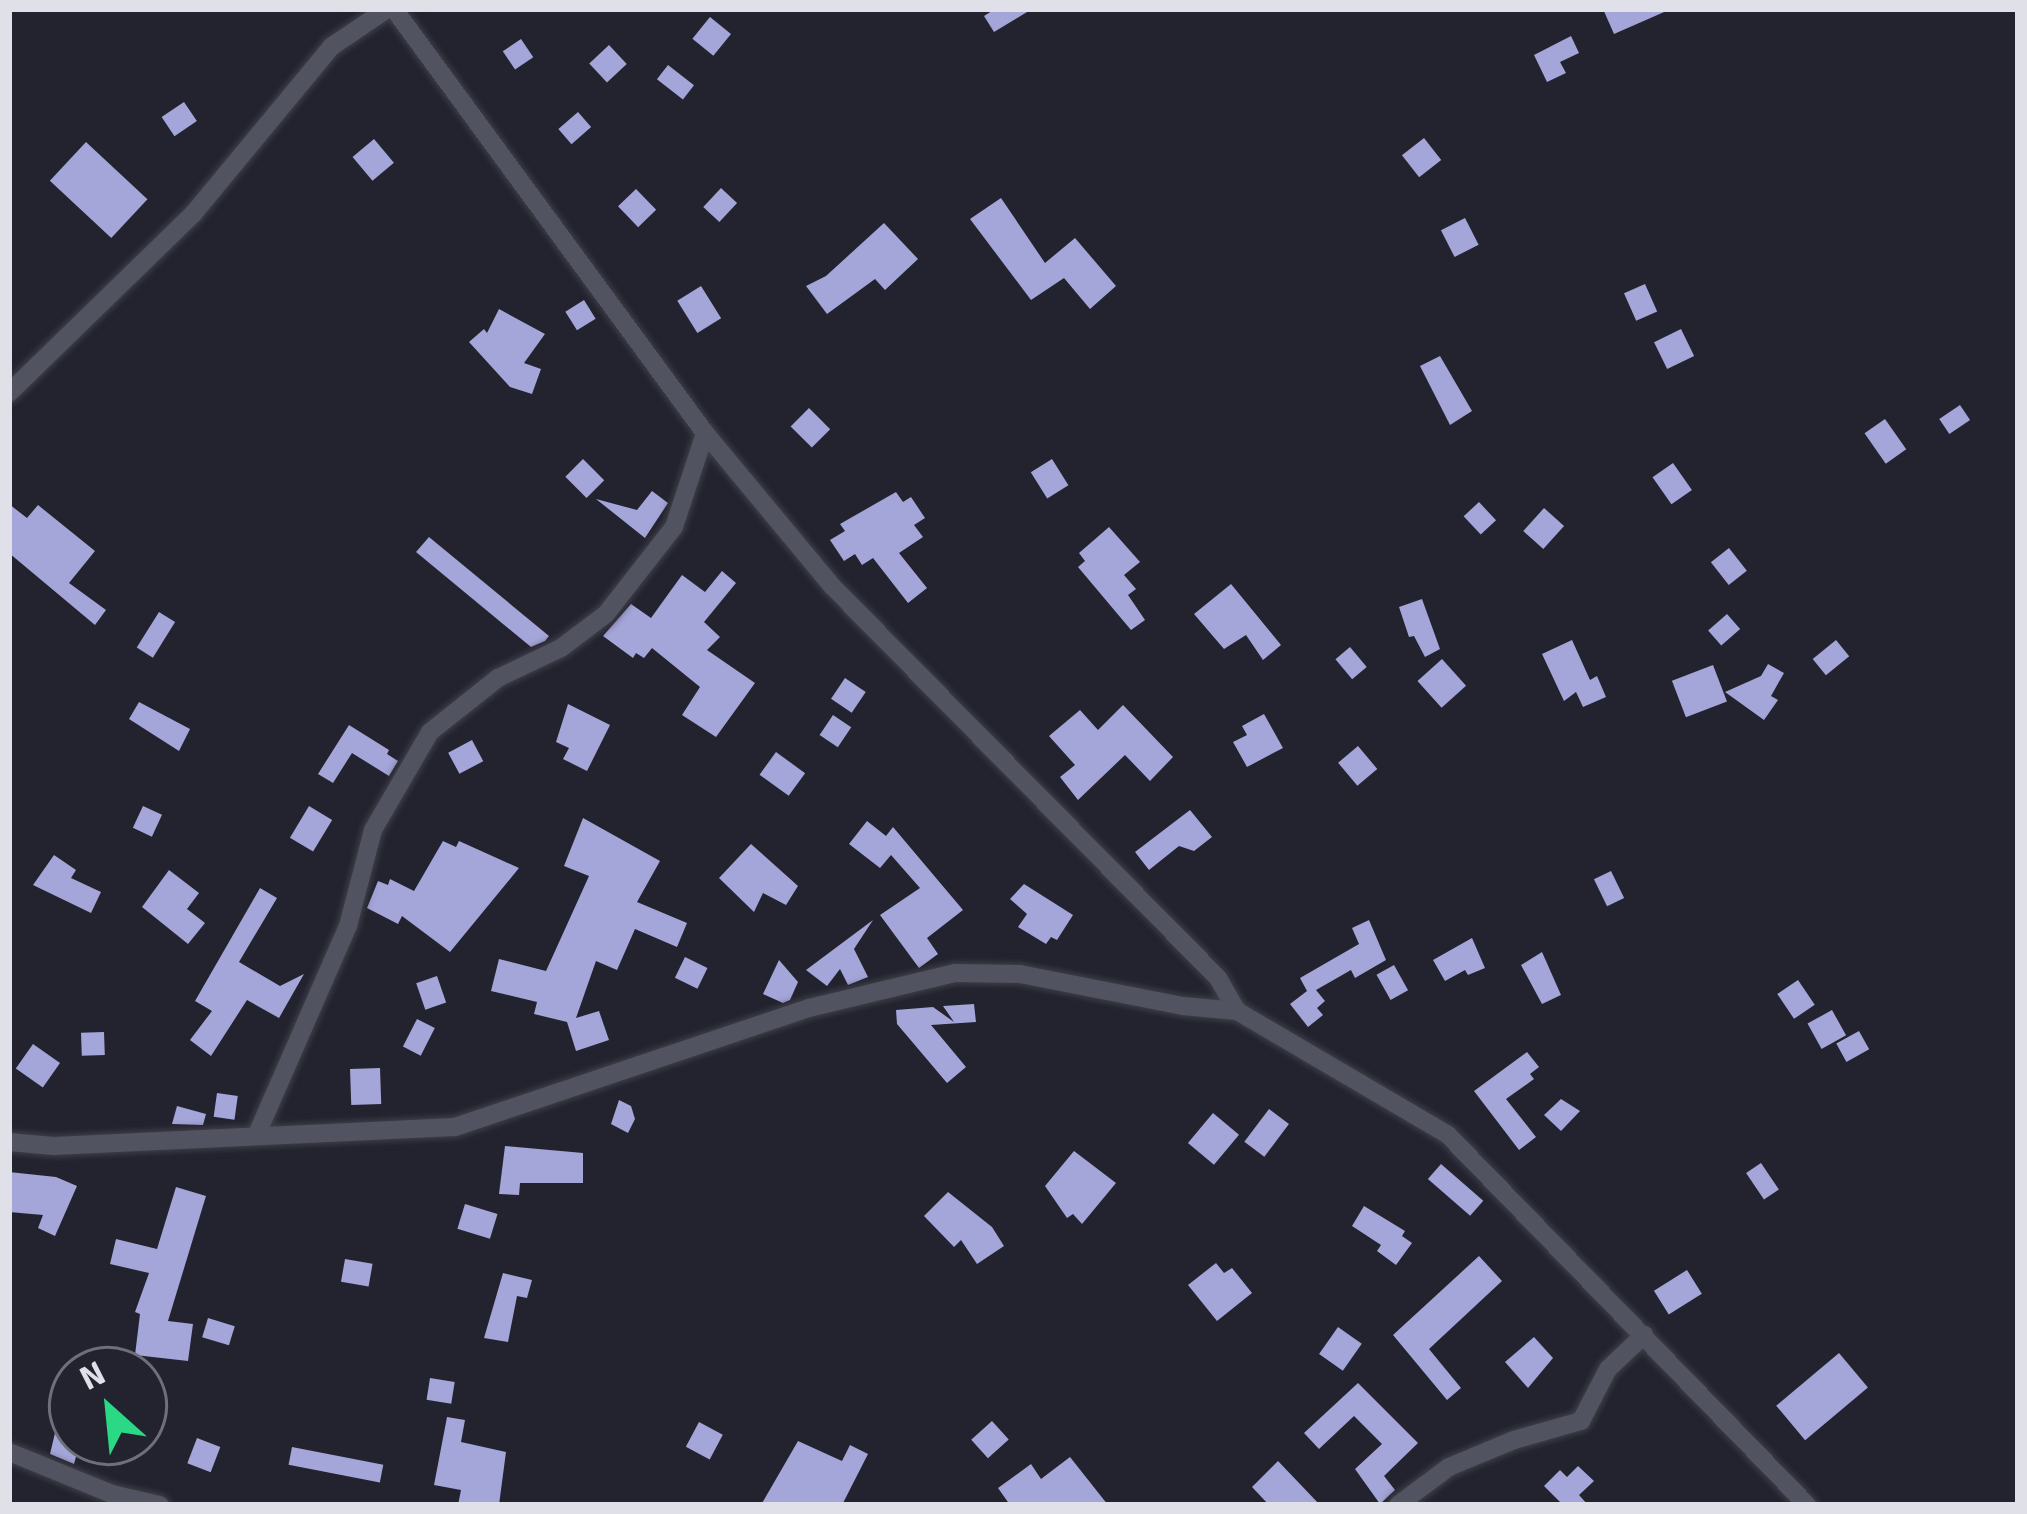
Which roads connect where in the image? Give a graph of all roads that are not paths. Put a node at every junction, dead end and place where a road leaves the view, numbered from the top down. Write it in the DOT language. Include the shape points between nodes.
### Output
graph roads {
  1 [pos="391,9"];
  2 [pos="9,394"];
  3 [pos="705,433"];
  4 [pos="1238,1011"];
  5 [pos="257,1135"];
  6 [pos="9,1142"];
  7 [pos="1644,1335"];
  8 [pos="9,1451"];
  9 [pos="160,1505"];
  10 [pos="1398,1505"];
  11 [pos="1807,1505"];
  1 -- 2 [label="street" via="331,47 194,214"];
  1 -- 3 [label="street"];
  3 -- 4 [label="street" via="820,573 1218,978"];
  3 -- 5 [label="street" via="674,527 606,614 561,648 497,678 430,732 373,830 348,926"];
  4 -- 5 [label="street" via="1020,974 955,973 809,1008 455,1127"];
  4 -- 7 [label="street" via="1448,1135"];
  5 -- 6 [label="street"];
  7 -- 10 [label="street" via="1608,1369 1581,1421 1448,1467"];
  7 -- 11 [label="street"];
  8 -- 9 [label="street"];
}
